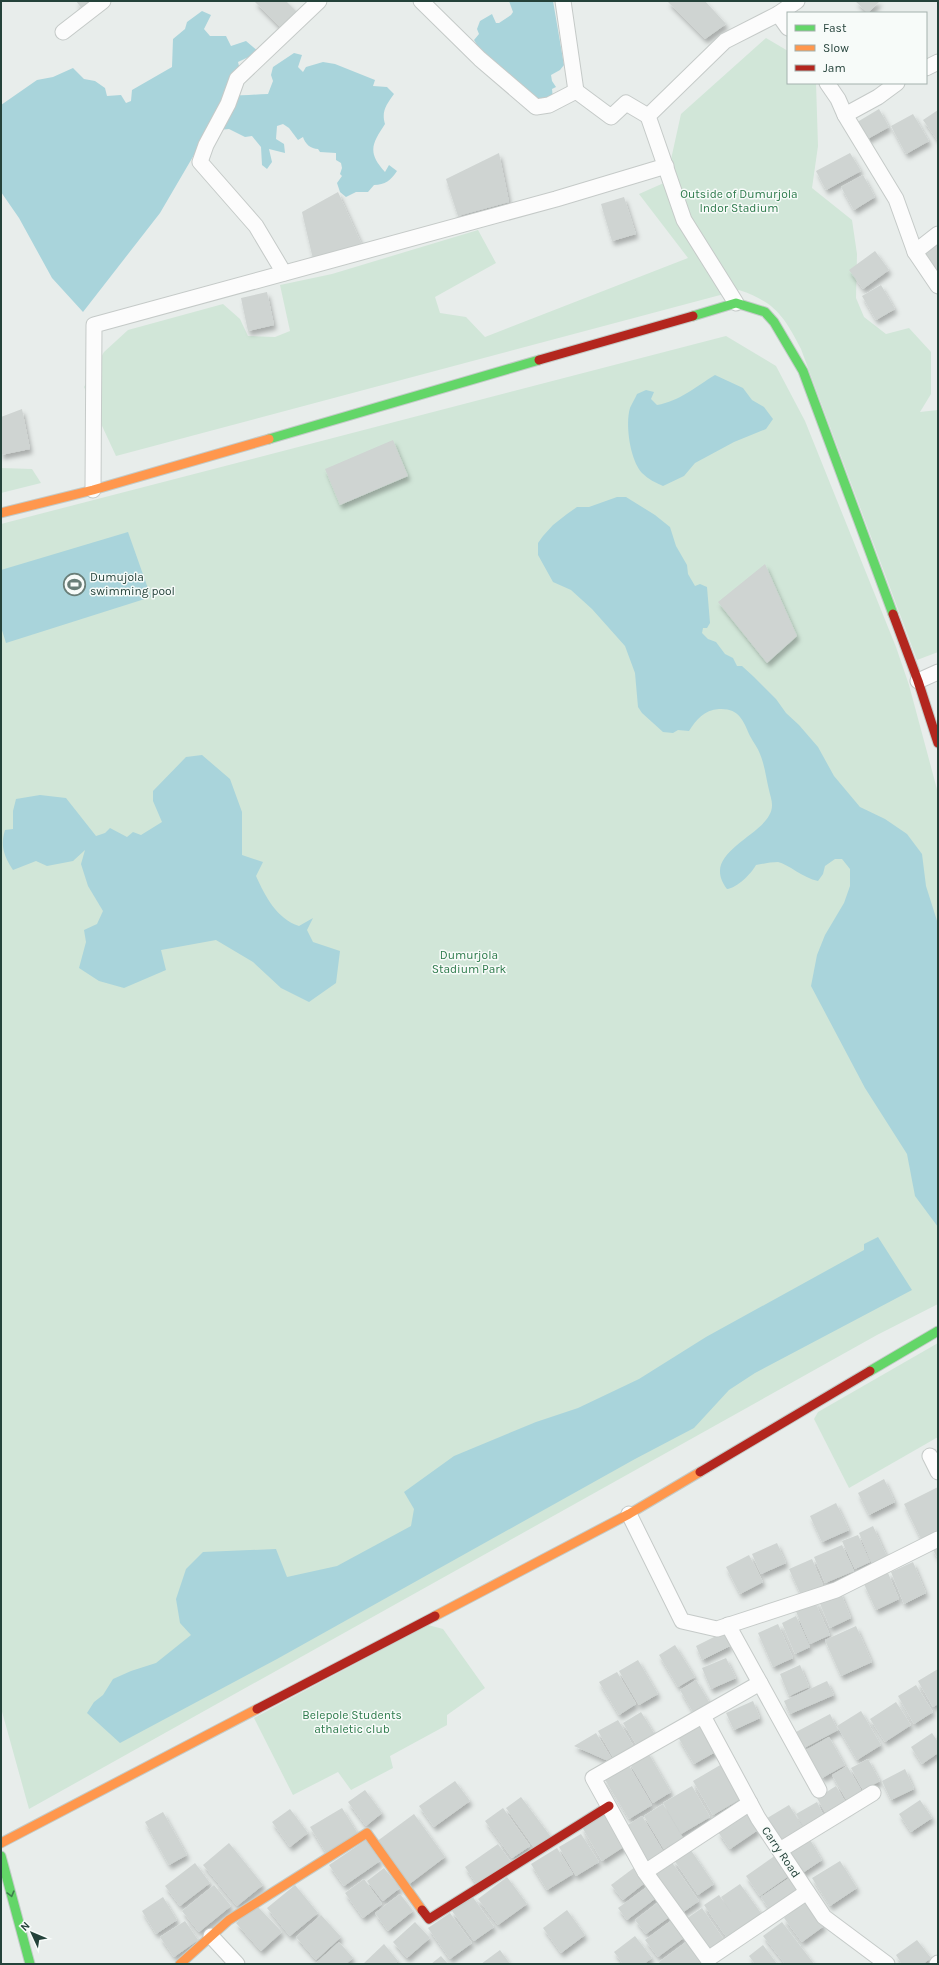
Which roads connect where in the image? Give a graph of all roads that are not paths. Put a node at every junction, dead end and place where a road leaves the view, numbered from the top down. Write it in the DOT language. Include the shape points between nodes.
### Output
graph roads {
  1 [pos="103,1"];
  2 [pos="319,1"];
  3 [pos="421,1"];
  4 [pos="563,1"];
  5 [pos="797,1"];
  6 [pos="778,14"];
  7 [pos="787,27"];
  8 [pos="64,32"];
  9 [pos="938,62"];
  10 [pos="927,68"];
  11 [pos="828,84"];
  12 [pos="896,84"];
  13 [pos="576,91"];
  14 [pos="845,115"];
  15 [pos="648,116"];
  16 [pos="666,166"];
  17 [pos="938,234"];
  18 [pos="915,252"];
  19 [pos="284,272"];
  20 [pos="938,286"];
  21 [pos="736,303"];
  22 [pos="93,490"];
  23 [pos="1,513"];
  24 [pos="938,672"];
  25 [pos="918,681"];
  26 [pos="938,743"];
  27 [pos="938,1331"];
  28 [pos="930,1456"];
  29 [pos="938,1472"];
  30 [pos="629,1514"];
  31 [pos="938,1539"];
  32 [pos="728,1625"];
  33 [pos="760,1683"];
  34 [pos="704,1716"];
  35 [pos="819,1790"];
  36 [pos="873,1793"];
  37 [pos="750,1803"];
  38 [pos="609,1806"];
  39 [pos="1,1843"];
  40 [pos="780,1850"];
  41 [pos="1,1856"];
  42 [pos="645,1872"];
  43 [pos="807,1892"];
  44 [pos="211,1936"];
  45 [pos="704,1961"];
  46 [pos="30,1964"];
  47 [pos="180,1964"];
  48 [pos="237,1964"];
  49 [pos="887,1964"];
  1 -- 8 [label="street"];
  2 -- 19 [label="street" via="237,79 200,162 256,226"];
  3 -- 13 [label="street" via="480,60 536,107 548,106"];
  4 -- 13 [label="street"];
  5 -- 6 [label="street"];
  6 -- 7 [label="street"];
  6 -- 15 [label="street" via="725,41"];
  9 -- 10 [label="street"];
  11 -- 14 [label="street"];
  12 -- 14 [label="street"];
  13 -- 15 [label="street" via="610,117 626,103"];
  14 -- 18 [label="street" via="896,199"];
  15 -- 16 [label="street"];
  16 -- 19 [label="street" via="556,199"];
  16 -- 21 [label="street" via="684,220"];
  17 -- 18 [label="street"];
  18 -- 20 [label="street"];
  19 -- 22 [label="street" via="94,325"];
  21 -- 22 [label="street"];
  21 -- 25 [label="street" via="765,312 774,322 803,371"];
  22 -- 23 [label="street"];
  24 -- 25 [label="street"];
  25 -- 26 [label="street"];
  27 -- 30 [label="street"];
  28 -- 29 [label="street"];
  30 -- 32 [label="street" via="682,1621 717,1629"];
  30 -- 39 [label="street"];
  31 -- 32 [label="street" via="836,1590"];
  32 -- 33 [label="street"];
  33 -- 34 [label="street"];
  33 -- 35 [label="street"];
  34 -- 37 [label="street, Carry Road"];
  34 -- 38 [label="street" via="593,1778"];
  36 -- 40 [label="street"];
  37 -- 40 [label="street, Carry Road"];
  37 -- 42 [label="street"];
  38 -- 42 [label="street"];
  38 -- 44 [label="street" via="429,1919 367,1833 229,1920"];
  40 -- 43 [label="street, Carry Road"];
  41 -- 46 [label="street, one-way"];
  42 -- 45 [label="street"];
  43 -- 45 [label="street"];
  43 -- 49 [label="street, Carry Road" via="824,1917"];
  44 -- 47 [label="street"];
  44 -- 48 [label="street"];
}
